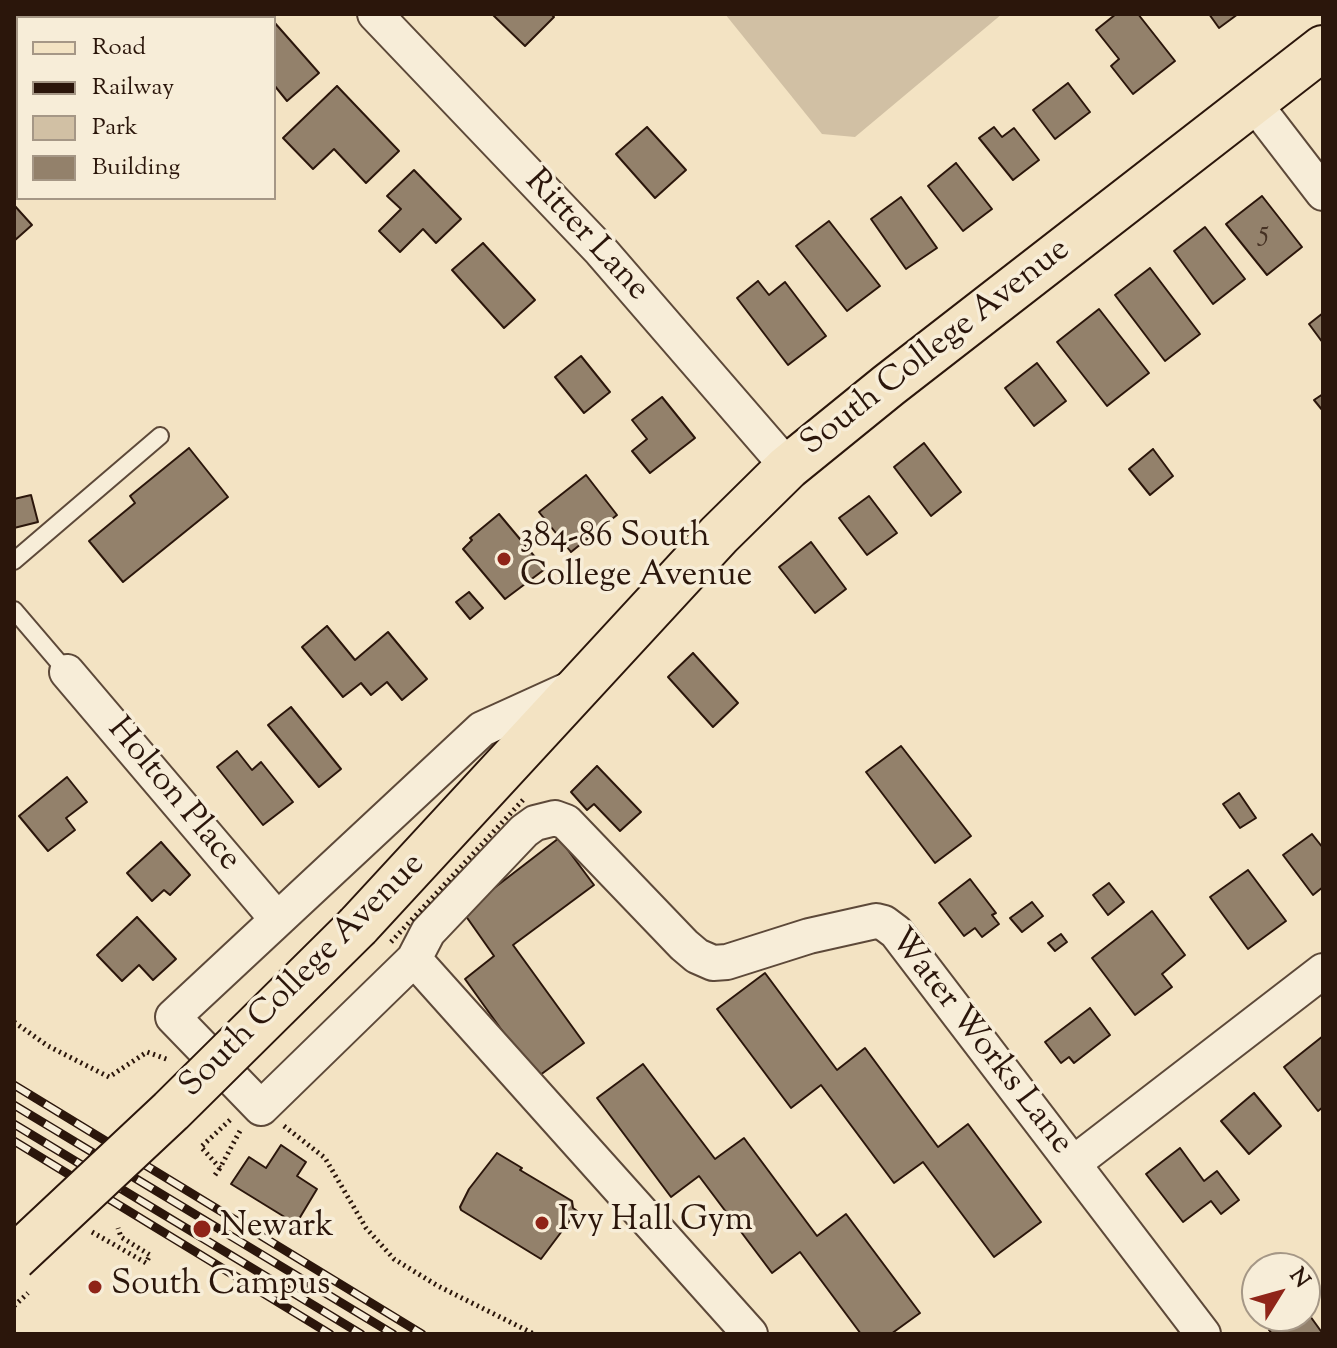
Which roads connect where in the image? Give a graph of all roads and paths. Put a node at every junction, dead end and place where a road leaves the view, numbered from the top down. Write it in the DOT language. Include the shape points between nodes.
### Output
graph roads {
  1 [pos="375,14"];
  2 [pos="1323,48"];
  3 [pos="1253,102"];
  4 [pos="1323,193"];
  5 [pos="160,436"];
  6 [pos="788,467"];
  7 [pos="14,561"];
  8 [pos="14,610"];
  9 [pos="67,672"];
  10 [pos="582,684"];
  11 [pos="277,919"];
  12 [pos="414,959"];
  13 [pos="1323,971"];
  14 [pos="14,1022"];
  15 [pos="179,1070"];
  16 [pos="219,1111"];
  17 [pos="229,1121"];
  18 [pos="251,1122"];
  19 [pos="1074,1163"];
  20 [pos="220,1168"];
  21 [pos="215,1175"];
  22 [pos="118,1228"];
  23 [pos="92,1232"];
  24 [pos="14,1258"];
  25 [pos="534,1334"];
  26 [pos="750,1334"];
  27 [pos="1203,1334"];
  1 -- 6 [label="street, Ritter Lane" via="601,251"];
  2 -- 3 [label="main road, South College Avenue"];
  3 -- 4 [label="street"];
  3 -- 6 [label="main road, South College Avenue"];
  5 -- 7 [label="lane"];
  6 -- 10 [label="main road, South College Avenue"];
  8 -- 9 [label="lane"];
  9 -- 11 [label="street, Holton Place"];
  10 -- 11 [label="street, South College Avenue" via="482,729"];
  10 -- 24 [label="main road, South College Avenue, bridge" via="358,926"];
  11 -- 18 [label="street, South College Avenue" via="173,1017"];
  12 -- 18 [label="street, Water Works Lane"];
  12 -- 19 [label="street, Water Works Lane" via="428,932 524,831 555,818 566,822 684,945 713,963 853,925 884,923 906,940"];
  12 -- 26 [label="street"];
  13 -- 19 [label="street"];
  14 -- 15 [label="path" via="109,1077 147,1052"];
  16 -- 17 [label="path"];
  17 -- 18 [label="path"];
  17 -- 18 [label="path"];
  17 -- 20 [label="path" via="201,1147"];
  18 -- 20 [label="path"];
  18 -- 25 [label="path" via="286,1125 325,1158 366,1228 394,1259"];
  19 -- 27 [label="street, Water Works Lane"];
  20 -- 21 [label="path"];
  22 -- 23 [label="path" via="121,1237 150,1255 146,1263"];
}
